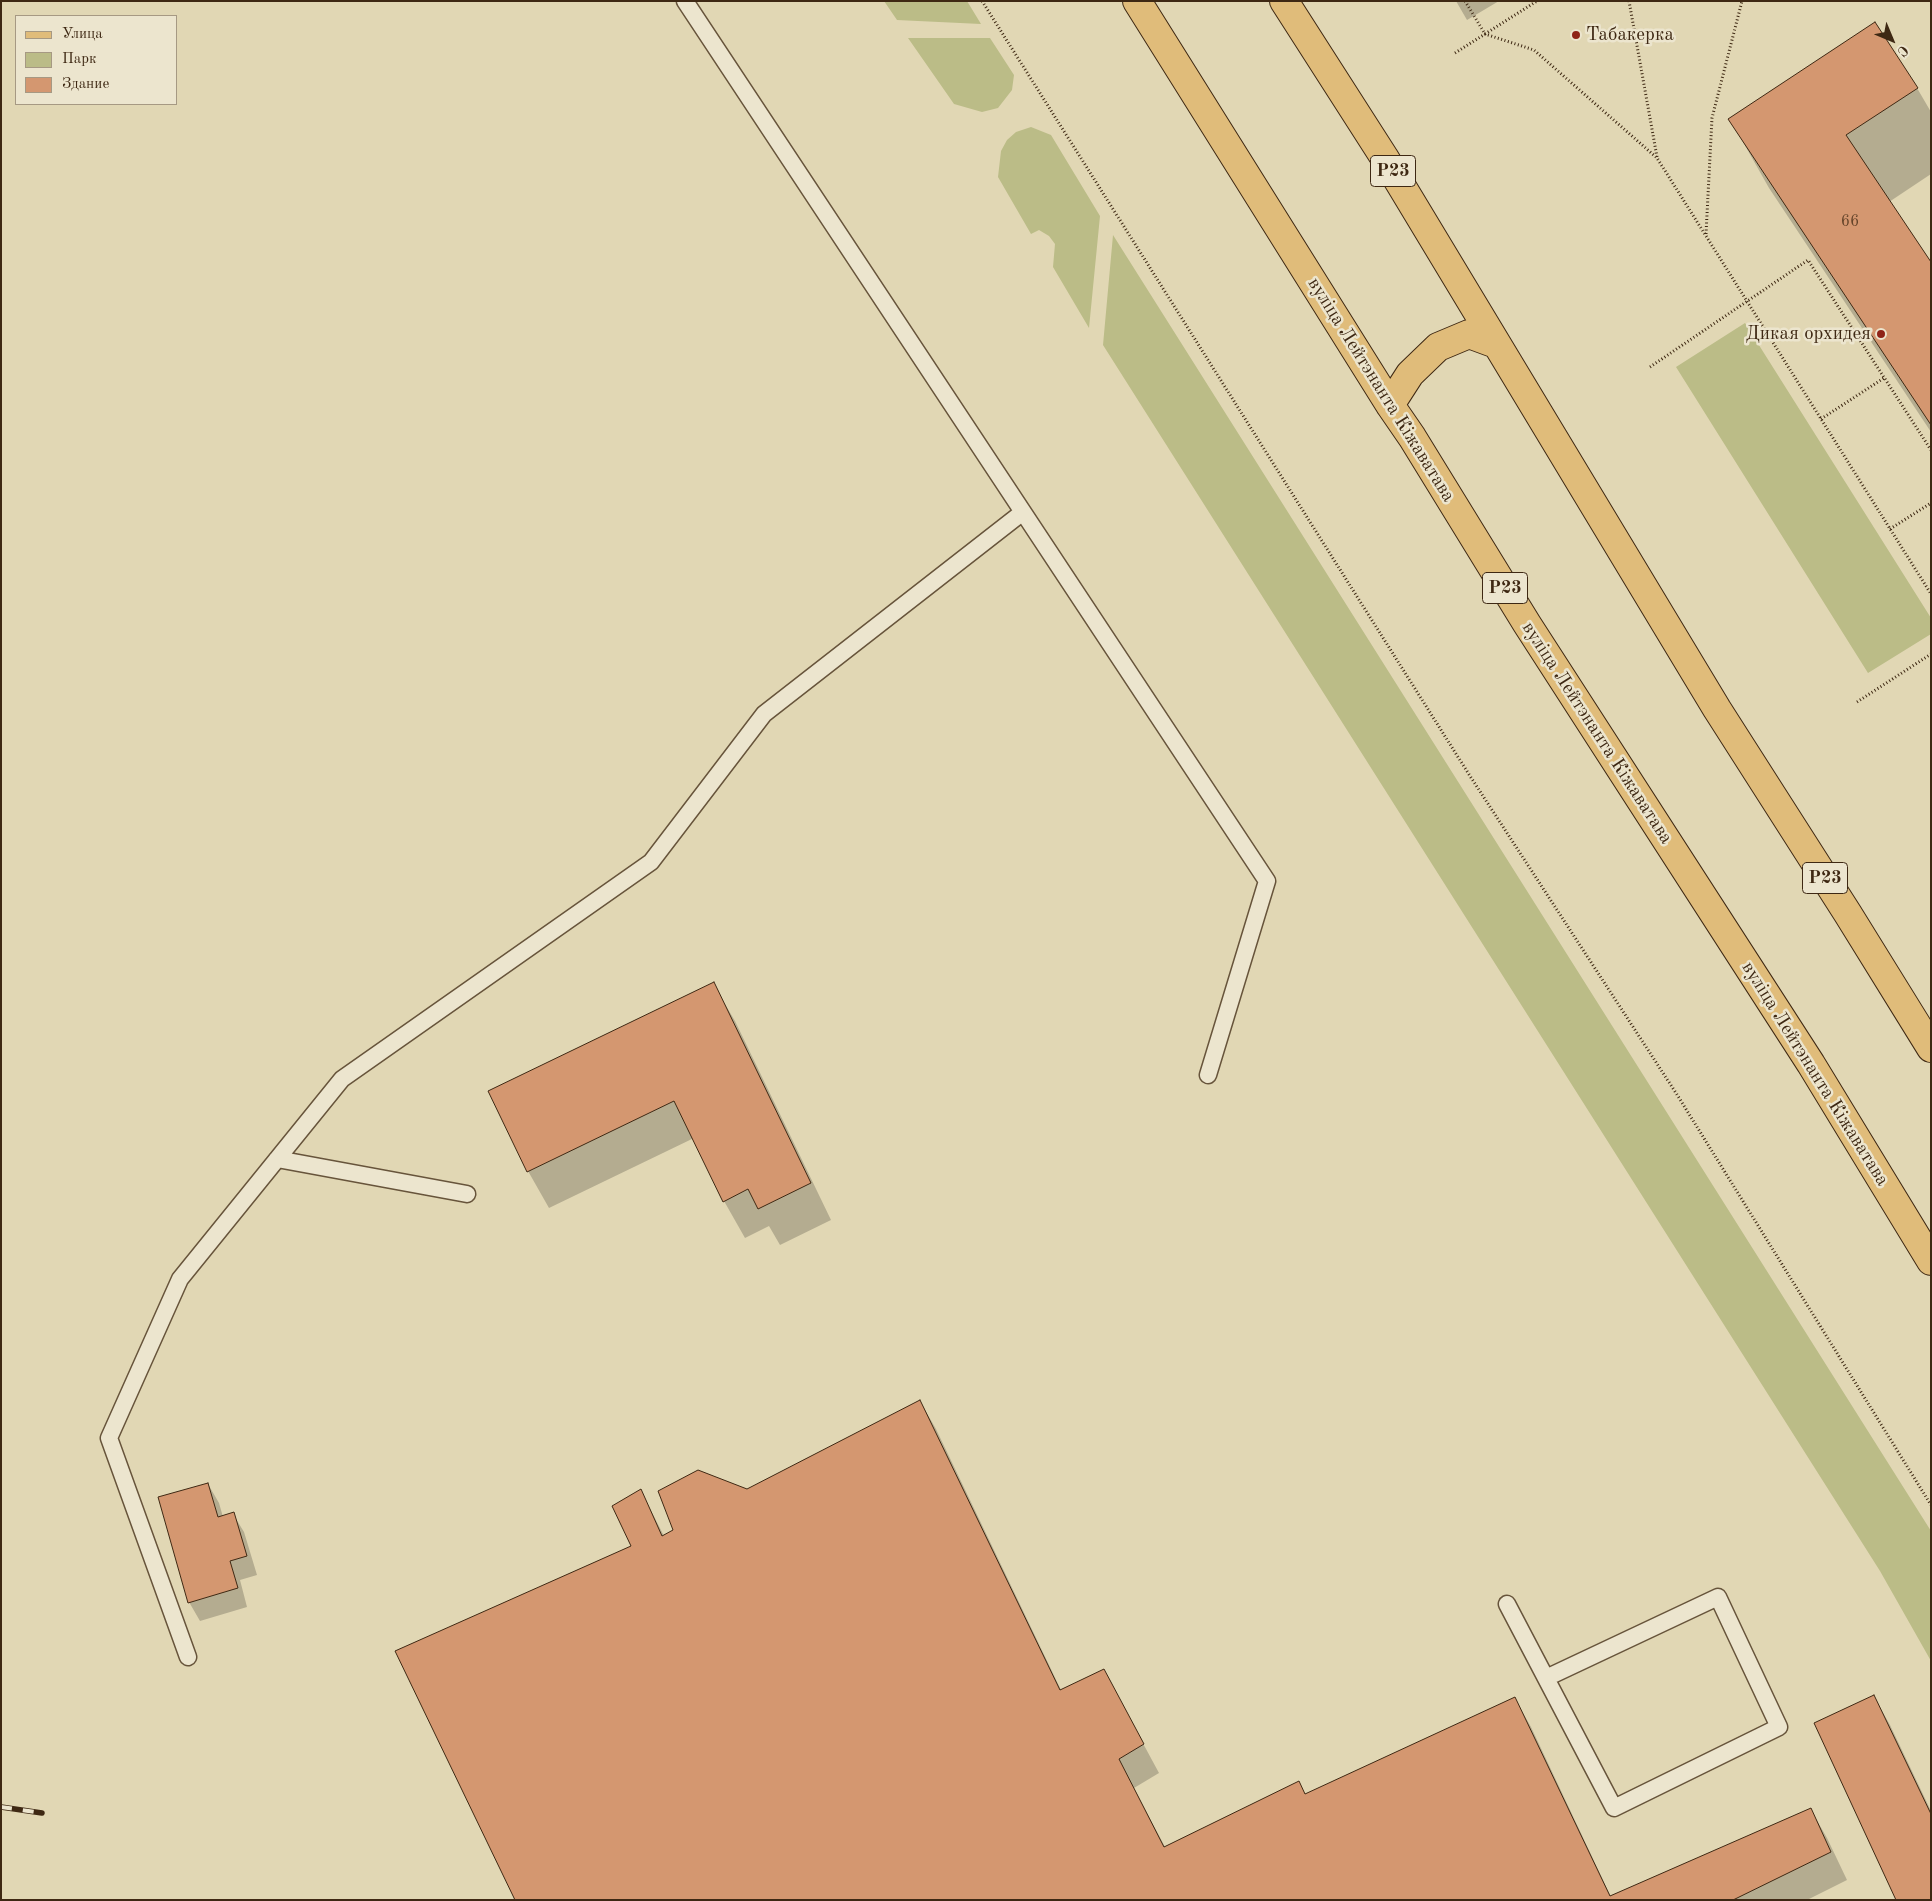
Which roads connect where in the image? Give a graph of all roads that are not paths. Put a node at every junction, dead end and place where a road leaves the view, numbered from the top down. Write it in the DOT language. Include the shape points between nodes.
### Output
graph roads {
  1 [pos="685,1"];
  2 [pos="1137,1"];
  3 [pos="1284,1"];
  4 [pos="1496,344"];
  5 [pos="1390,405"];
  6 [pos="1023,512"];
  7 [pos="1931,1048"];
  8 [pos="1208,1075"];
  9 [pos="277,1159"];
  10 [pos="467,1194"];
  11 [pos="1931,1261"];
  12 [pos="1507,1604"];
  13 [pos="188,1657"];
  14 [pos="1546,1678"];
  1 -- 6 [label="lane"];
  2 -- 5 [label="main road, вуліца Лейтэнанта Кіжаватава / Р23"];
  3 -- 4 [label="main road, Р23" via="1384,157"];
  4 -- 5 [label="main road" via="1468,334 1438,347 1410,374"];
  4 -- 7 [label="main road, Р23" via="1717,709"];
  5 -- 11 [label="main road, вуліца Лейтэнанта Кіжаватава / Р23" via="1532,632 1811,1064"];
  6 -- 8 [label="lane" via="1267,880"];
  6 -- 9 [label="lane" via="764,714 651,862 342,1079"];
  9 -- 10 [label="lane"];
  9 -- 13 [label="lane" via="180,1279 109,1438"];
  12 -- 14 [label="lane"];
  14 -- 14 [label="lane" via="1614,1808 1779,1727 1718,1597"];
}
